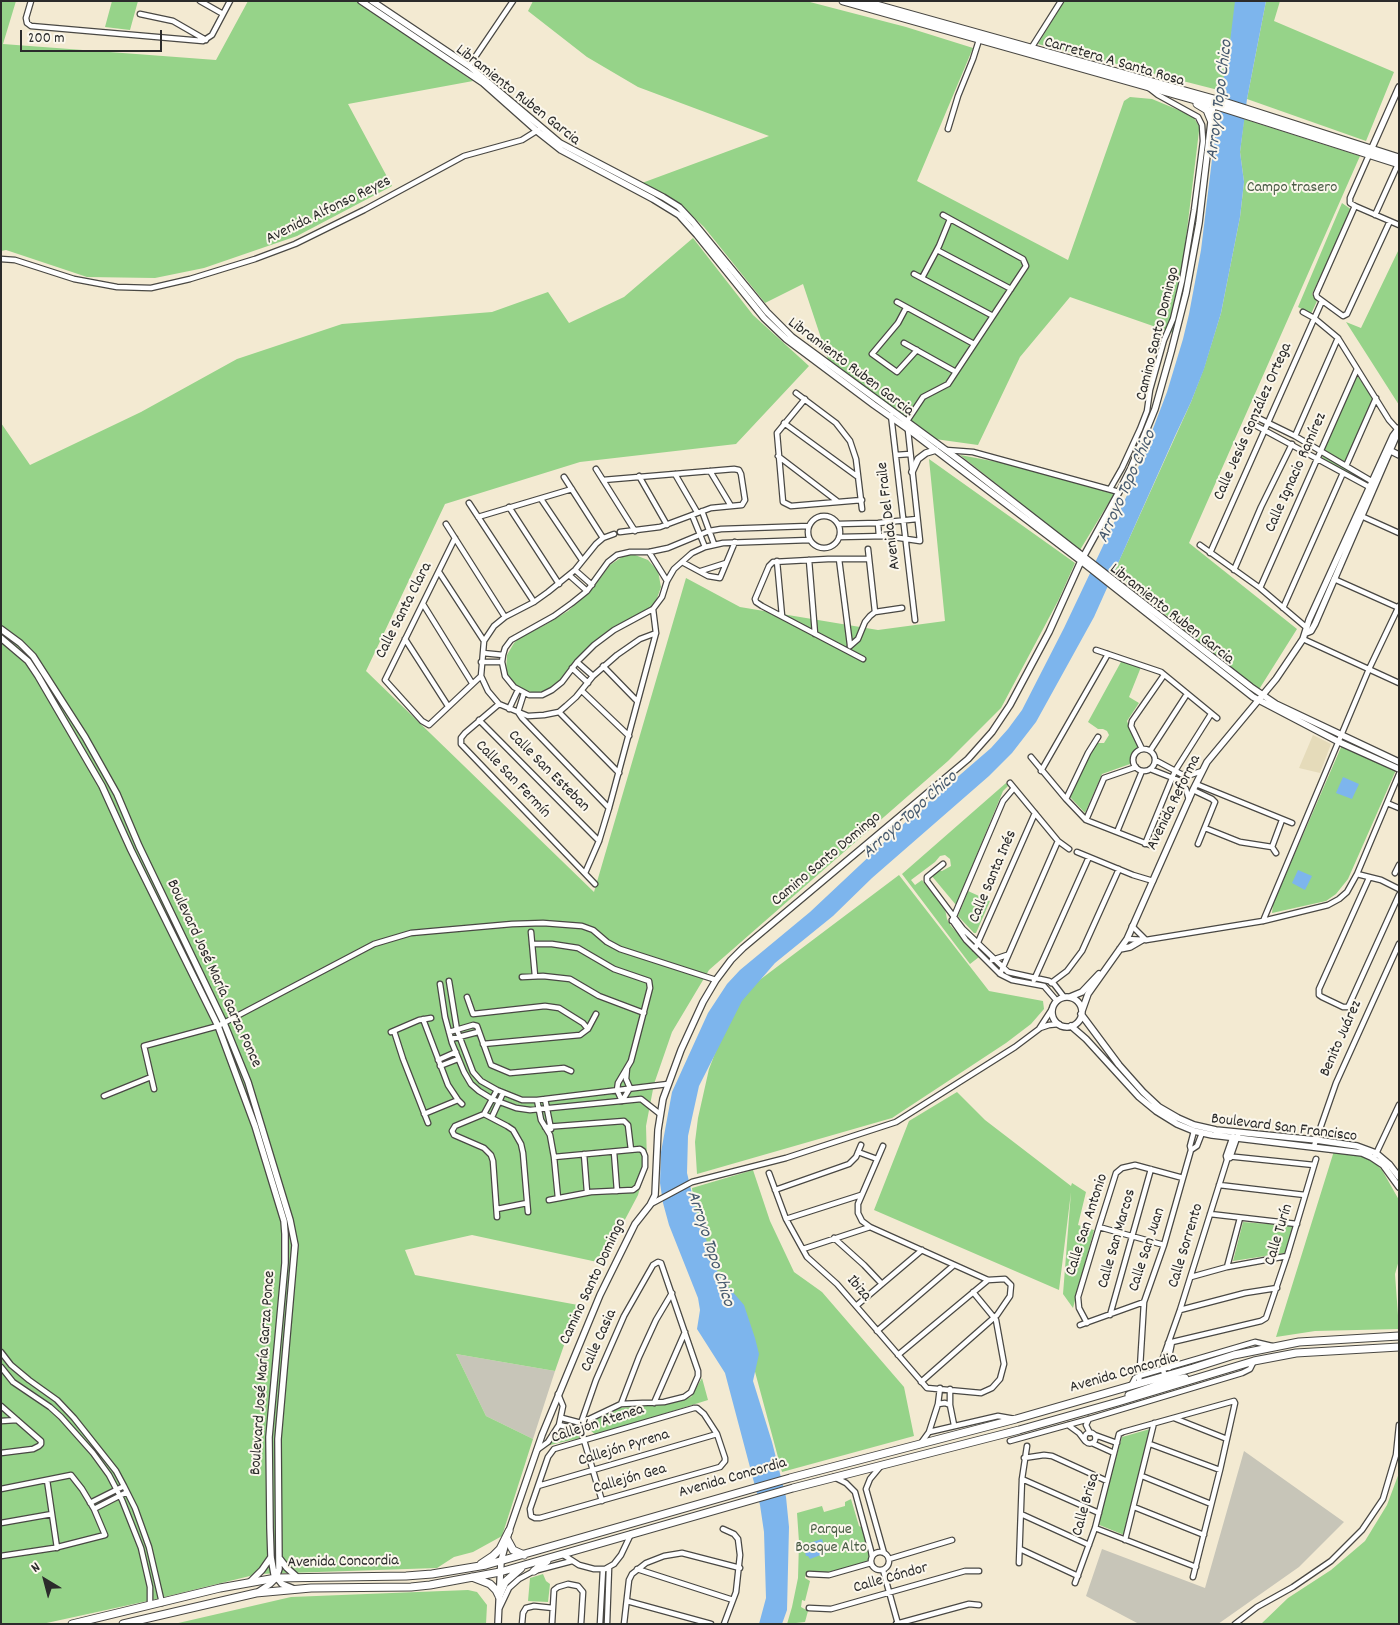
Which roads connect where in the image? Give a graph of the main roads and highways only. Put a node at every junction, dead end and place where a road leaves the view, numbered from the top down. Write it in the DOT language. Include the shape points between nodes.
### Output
graph roads {
  1 [pos="862,1"];
  2 [pos="847,2"];
  3 [pos="1030,50"];
  4 [pos="1177,95"];
  5 [pos="1218,104"];
  6 [pos="1211,120"];
  7 [pos="1398,162"];
  8 [pos="1399,1336"];
  9 [pos="1399,1346"];
  10 [pos="1168,1375"];
  11 [pos="1203,1376"];
  12 [pos="1141,1389"];
  13 [pos="509,1531"];
  14 [pos="507,1539"];
  15 [pos="540,1550"];
  16 [pos="524,1555"];
  17 [pos="552,1558"];
  18 [pos="525,1565"];
  19 [pos="500,1567"];
  20 [pos="471,1568"];
  21 [pos="534,1571"];
  22 [pos="472,1577"];
  23 [pos="461,1579"];
  24 [pos="72,1624"];
  25 [pos="123,1624"];
  1 -- 3 [label="main road, Carretera A Santa Rosa"];
  2 -- 3 [label="main road, Carretera A Santa Rosa" via="979,40"];
  3 -- 4 [label="main road, Carretera A Santa Rosa"];
  3 -- 5 [label="main road, Carretera A Santa Rosa"];
  4 -- 5 [label="main road, Carretera A Santa Rosa"];
  4 -- 6 [label="main road" via="1203,107"];
  5 -- 7 [label="main road, Carretera A Santa Rosa"];
  8 -- 10 [label="main road, Avenida Concordia" via="1325,1339 1272,1346"];
  9 -- 11 [label="main road, Avenida Concordia" via="1360,1345 1348,1349 1296,1352"];
  10 -- 11 [label="main road"];
  10 -- 12 [label="main road"];
  11 -- 12 [label="main road, Avenida Concordia"];
  12 -- 15 [label="main road, Avenida Concordia" via="1130,1387 790,1478"];
  12 -- 17 [label="main road, Avenida Concordia" via="1118,1402 793,1488"];
  13 -- 20 [label="main road" via="493,1556"];
  14 -- 16 [label="main road" via="512,1550"];
  15 -- 16 [label="main road, Avenida Concordia"];
  15 -- 19 [label="main road" via="533,1556"];
  16 -- 19 [label="main road, Avenida Concordia"];
  17 -- 18 [label="main road, Avenida Concordia"];
  17 -- 21 [label="main road"];
  18 -- 19 [label="main road, Avenida Concordia"];
  18 -- 22 [label="main road" via="508,1579 499,1596 490,1584"];
  19 -- 20 [label="main road, Avenida Concordia"];
  19 -- 22 [label="main road, Avenida Concordia"];
  19 -- 23 [label="main road"];
  20 -- 24 [label="main road, Avenida Concordia" via="406,1576 276,1578 220,1588"];
  22 -- 23 [label="main road, Avenida Concordia"];
  23 -- 25 [label="main road, Avenida Concordia" via="411,1586 256,1593"];
}
